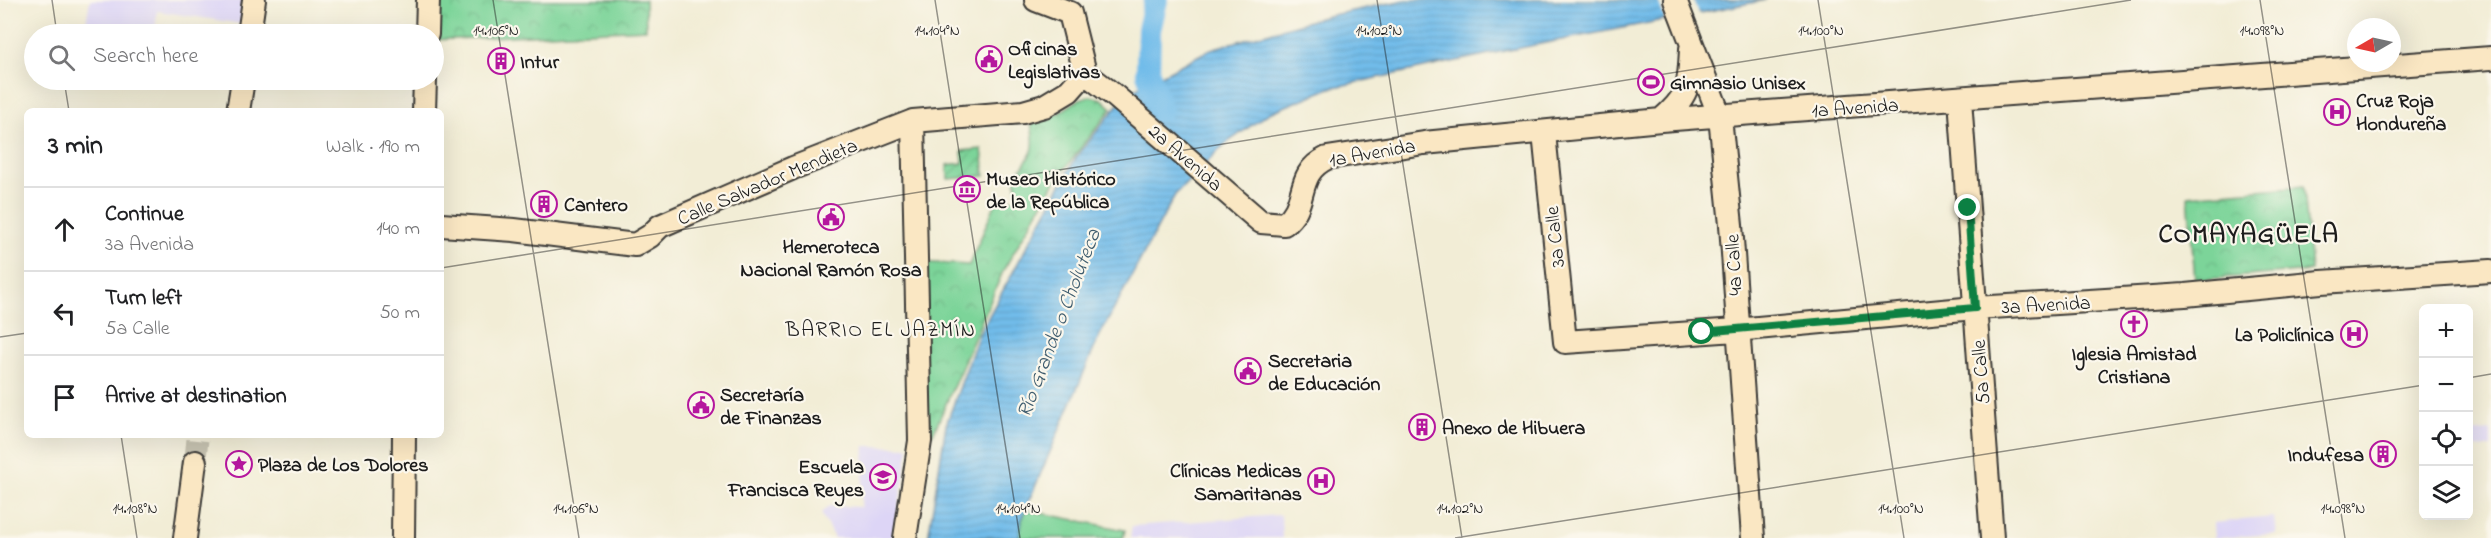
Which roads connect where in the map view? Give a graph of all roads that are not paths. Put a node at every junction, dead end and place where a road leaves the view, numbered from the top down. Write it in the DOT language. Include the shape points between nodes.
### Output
graph roads {
  1 [pos="254,0"];
  2 [pos="428,0"];
  3 [pos="1036,0"];
  4 [pos="1675,0"];
  5 [pos="1072,6"];
  6 [pos="250,24"];
  7 [pos="427,24"];
  8 [pos="1689,38"];
  9 [pos="2491,58"];
  10 [pos="1085,73"];
  11 [pos="241,90"];
  12 [pos="425,90"];
  13 [pos="1960,99"];
  14 [pos="238,108"];
  15 [pos="424,108"];
  16 [pos="1720,117"];
  17 [pos="1661,120"];
  18 [pos="913,121"];
  19 [pos="1544,133"];
  20 [pos="1256,217"];
  21 [pos="444,225"];
  22 [pos="2491,271"];
  23 [pos="1975,308"];
  24 [pos="1736,330"];
  25 [pos="1565,342"];
  26 [pos="404,438"];
  27 [pos="195,462"];
  28 [pos="185,538"];
  29 [pos="403,538"];
  30 [pos="905,538"];
  31 [pos="1753,538"];
  32 [pos="1992,538"];
  1 -- 6 [label="street"];
  2 -- 7 [label="street"];
  3 -- 5 [label="street"];
  4 -- 8 [label="street, 4a Calle"];
  5 -- 10 [label="street"];
  8 -- 16 [label="street, 4a Calle"];
  8 -- 17 [label="street" via="1685,95"];
  9 -- 13 [label="street, 1a Avenida"];
  10 -- 18 [label="street, Calle Salvador Mendieta" via="1069,91 1034,109"];
  10 -- 20 [label="street, 2a Avenida"];
  11 -- 14 [label="street"];
  12 -- 15 [label="street"];
  13 -- 16 [label="street, 1a Avenida"];
  13 -- 23 [label="street, 5a Calle"];
  16 -- 17 [label="street, 1a Avenida"];
  16 -- 24 [label="street, 4a Calle"];
  17 -- 19 [label="street, 1a Avenida"];
  18 -- 21 [label="street, Calle Salvador Mendieta" via="660,226 635,245"];
  18 -- 30 [label="street" via="920,441"];
  19 -- 20 [label="street, 1a Avenida" via="1424,142 1327,158 1308,172 1294,216 1284,224"];
  19 -- 25 [label="street, 3a Calle"];
  22 -- 23 [label="street, 3a Avenida"];
  23 -- 24 [label="street, 3a Avenida"];
  23 -- 32 [label="street, 5a Calle"];
  24 -- 25 [label="street, 3a Avenida"];
  24 -- 31 [label="street, 4a Calle"];
  26 -- 29 [label="street"];
  27 -- 28 [label="street"];
}
